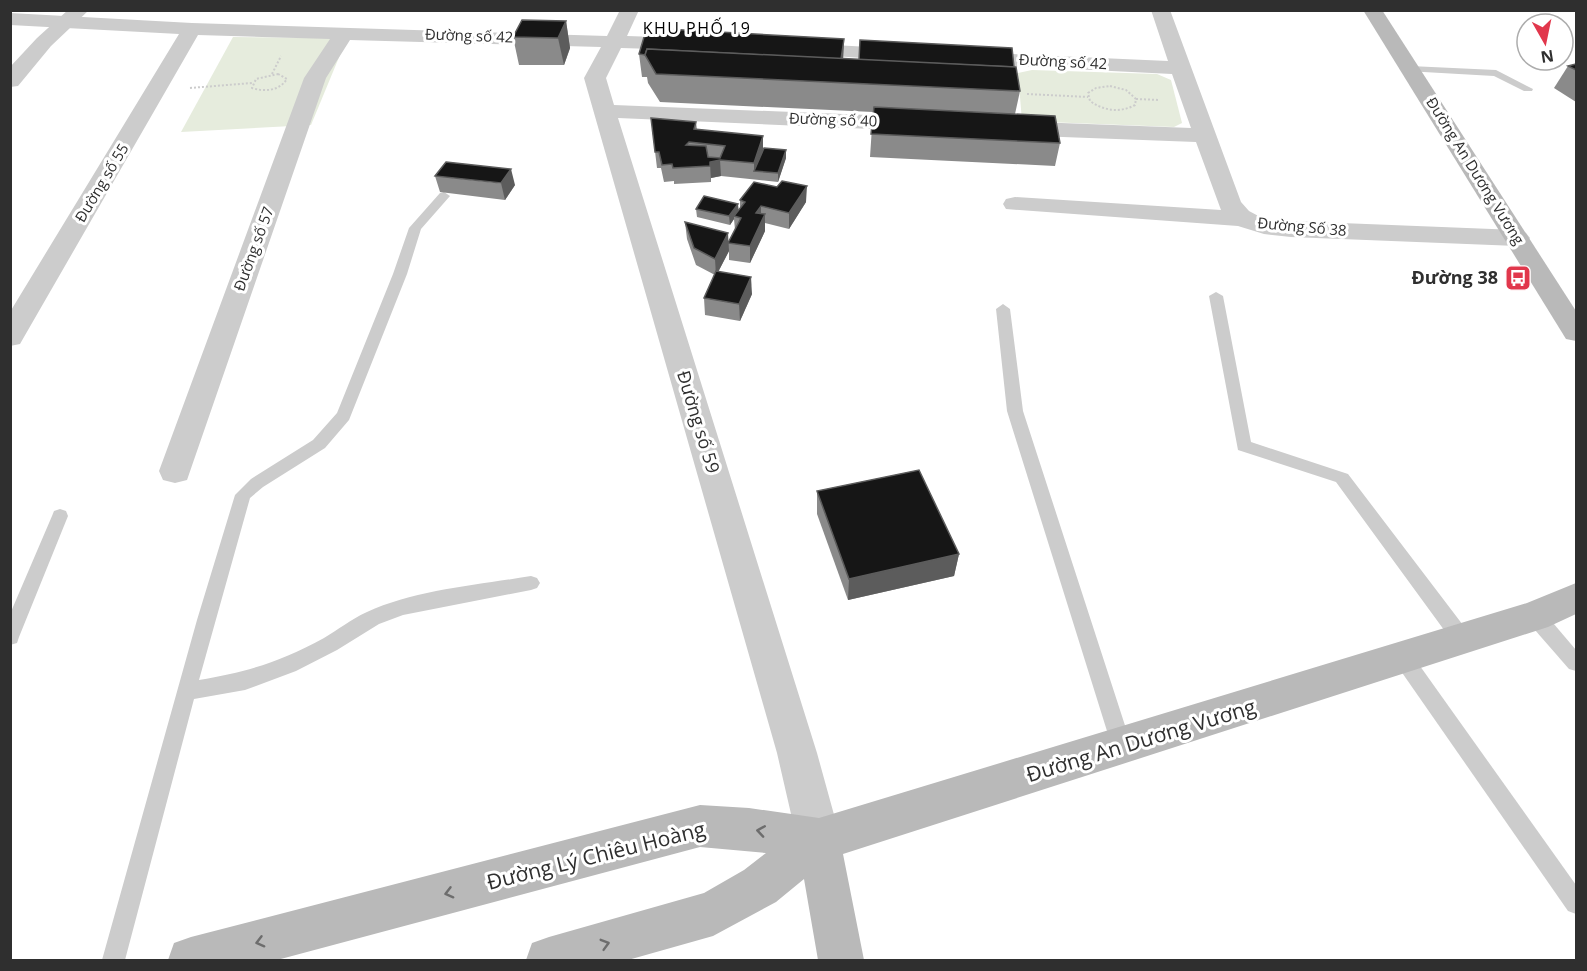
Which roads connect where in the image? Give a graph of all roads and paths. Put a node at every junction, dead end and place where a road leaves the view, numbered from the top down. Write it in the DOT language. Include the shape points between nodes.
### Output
graph roads {
  1 [pos="630,10"];
  2 [pos="1160,10"];
  3 [pos="1372,10"];
  4 [pos="74,16"];
  5 [pos="10,19"];
  6 [pos="192,28"];
  7 [pos="345,32"];
  8 [pos="615,40"];
  9 [pos="710,45"];
  10 [pos="782,49"];
  11 [pos="925,56"];
  12 [pos="949,57"];
  13 [pos="1180,68"];
  14 [pos="1410,69"];
  15 [pos="10,81"];
  16 [pos="252,84"];
  17 [pos="1528,89"];
  18 [pos="156,91"];
  19 [pos="1027,94"];
  20 [pos="1088,97"];
  21 [pos="605,111"];
  22 [pos="945,125"];
  23 [pos="992,127"];
  24 [pos="1205,135"];
  25 [pos="444,196"];
  26 [pos="1015,204"];
  27 [pos="1242,219"];
  28 [pos="1517,238"];
  29 [pos="1216,296"];
  30 [pos="1003,309"];
  31 [pos="1576,332"];
  32 [pos="10,337"];
  33 [pos="175,471"];
  34 [pos="60,516"];
  35 [pos="531,583"];
  36 [pos="1576,598"];
  37 [pos="1535,616"];
  38 [pos="10,637"];
  39 [pos="1462,639"];
  40 [pos="1403,658"];
  41 [pos="1576,663"];
  42 [pos="187,691"];
  43 [pos="1122,747"];
  44 [pos="819,840"];
  45 [pos="1576,903"];
  46 [pos="112,960"];
  47 [pos="191,960"];
  48 [pos="549,960"];
  49 [pos="841,960"];
  1 -- 8 [label="street, Đường số 59"];
  2 -- 13 [label="street, Đường Số 38"];
  3 -- 14 [label="main road, Đường An Dương Vương"];
  4 -- 5 [label="street, Đường số 42"];
  4 -- 6 [label="street, Đường số 42"];
  4 -- 15 [label="street" via="44,42"];
  6 -- 7 [label="street, Đường số 42"];
  6 -- 18 [label="street, Đường số 55"];
  7 -- 8 [label="street, Đường số 42"];
  7 -- 33 [label="street, Đường số 57" via="315,78"];
  8 -- 9 [label="street, Đường số 42"];
  8 -- 21 [label="street, Đường số 59" via="595,78"];
  10 -- 11 [label="street"];
  12 -- 13 [label="street, Đường số 42"];
  13 -- 24 [label="street, Đường Số 38"];
  14 -- 17 [label="lane" via="1496,74"];
  14 -- 28 [label="main road, Đường An Dương Vương"];
  16 -- 16 [label="path" via="255,90 271,90 281,87 287,79 272,74"];
  16 -- 18 [label="path"];
  18 -- 32 [label="street, Đường số 55"];
  19 -- 20 [label="path"];
  20 -- 20 [label="path" via="1094,104 1115,110 1130,108 1137,101 1126,90 1110,86 1091,90"];
  21 -- 22 [label="street, Đường số 40"];
  21 -- 44 [label="street, Đường số 59" via="797,753"];
  23 -- 24 [label="street"];
  24 -- 27 [label="street, Đường Số 38" via="1229,202"];
  25 -- 42 [label="lane" via="415,228 344,416 319,444 243,495"];
  26 -- 27 [label="street"];
  27 -- 28 [label="street, Đường Số 38" via="1291,229"];
  28 -- 31 [label="main road, Đường An Dương Vương"];
  29 -- 39 [label="lane" via="1244,446 1342,478"];
  30 -- 43 [label="lane" via="1015,411"];
  34 -- 38 [label="lane"];
  35 -- 42 [label="lane" via="403,607 372,618 289,666 245,681"];
  36 -- 37 [label="main road, Đường An Dương Vương"];
  37 -- 39 [label="main road, Đường An Dương Vương"];
  37 -- 41 [label="lane"];
  39 -- 40 [label="main road, Đường An Dương Vương"];
  40 -- 43 [label="main road, Đường An Dương Vương"];
  40 -- 45 [label="lane"];
  42 -- 46 [label="lane"];
  43 -- 44 [label="main road, Đường An Dương Vương"];
  44 -- 47 [label="main road, Đường Lý Chiêu Hoàng, one-way" via="700,826"];
  48 -- 44 [label="main road, one-way" via="713,913 760,886"];
  44 -- 49 [label="main road"];
}
